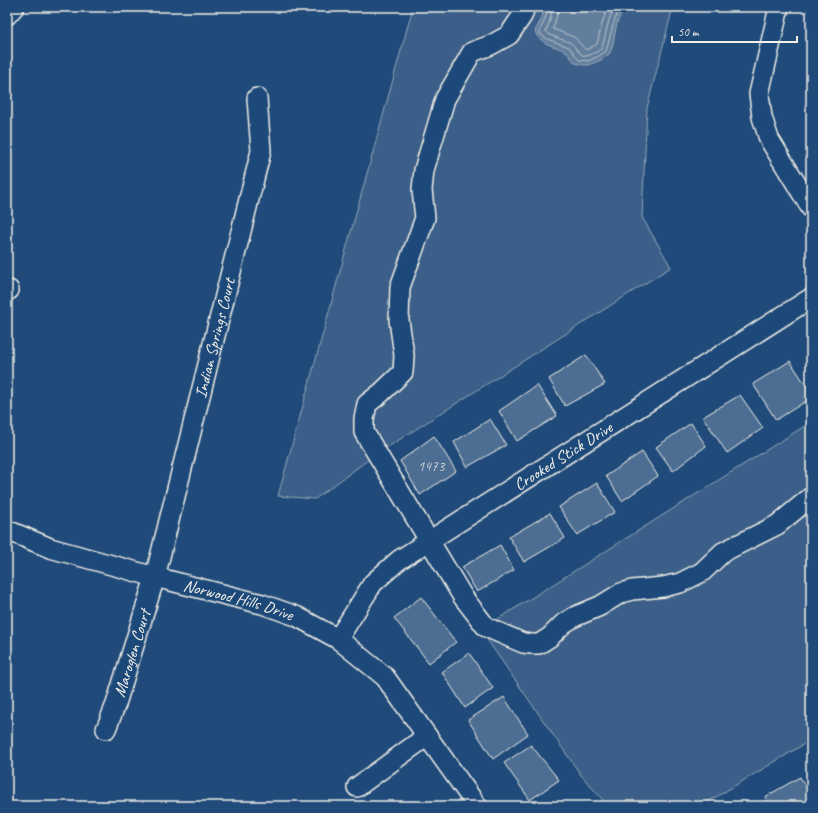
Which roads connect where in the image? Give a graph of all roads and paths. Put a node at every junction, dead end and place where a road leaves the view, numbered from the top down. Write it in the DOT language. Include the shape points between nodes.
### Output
graph roads {
  1 [pos="14,7"];
  2 [pos="524,7"];
  3 [pos="779,7"];
  4 [pos="7,15"];
  5 [pos="257,98"];
  6 [pos="811,208"];
  7 [pos="811,298"];
  8 [pos="811,497"];
  9 [pos="7,530"];
  10 [pos="429,542"];
  11 [pos="156,577"];
  12 [pos="338,639"];
  13 [pos="106,729"];
  14 [pos="427,736"];
  15 [pos="356,787"];
  16 [pos="477,806"];
  1 -- 4 [label="street"];
  2 -- 10 [label="street" via="522,16 510,35 472,52 445,99 424,170 422,190 426,218 400,287 399,320 404,355 403,372 367,404 364,419 364,432"];
  3 -- 6 [label="street" via="759,94 762,117 769,139"];
  5 -- 11 [label="street, Indian Springs Court" via="261,151"];
  7 -- 10 [label="street, Crooked Stick Drive"];
  8 -- 10 [label="street" via="777,526 723,552 702,572 680,583 621,594 574,617 539,644 523,643 486,627 463,597"];
  9 -- 11 [label="street, Norwood Hills Drive" via="50,548"];
  10 -- 12 [label="street, Crooked Stick Drive" via="399,560 373,583"];
  11 -- 12 [label="street, Norwood Hills Drive" via="262,604 296,616"];
  11 -- 13 [label="street, Maroglen Court"];
  12 -- 14 [label="street, Norwood Hills Drive" via="385,677"];
  14 -- 15 [label="street"];
  14 -- 16 [label="street, Norwood Hills Drive"];
}
